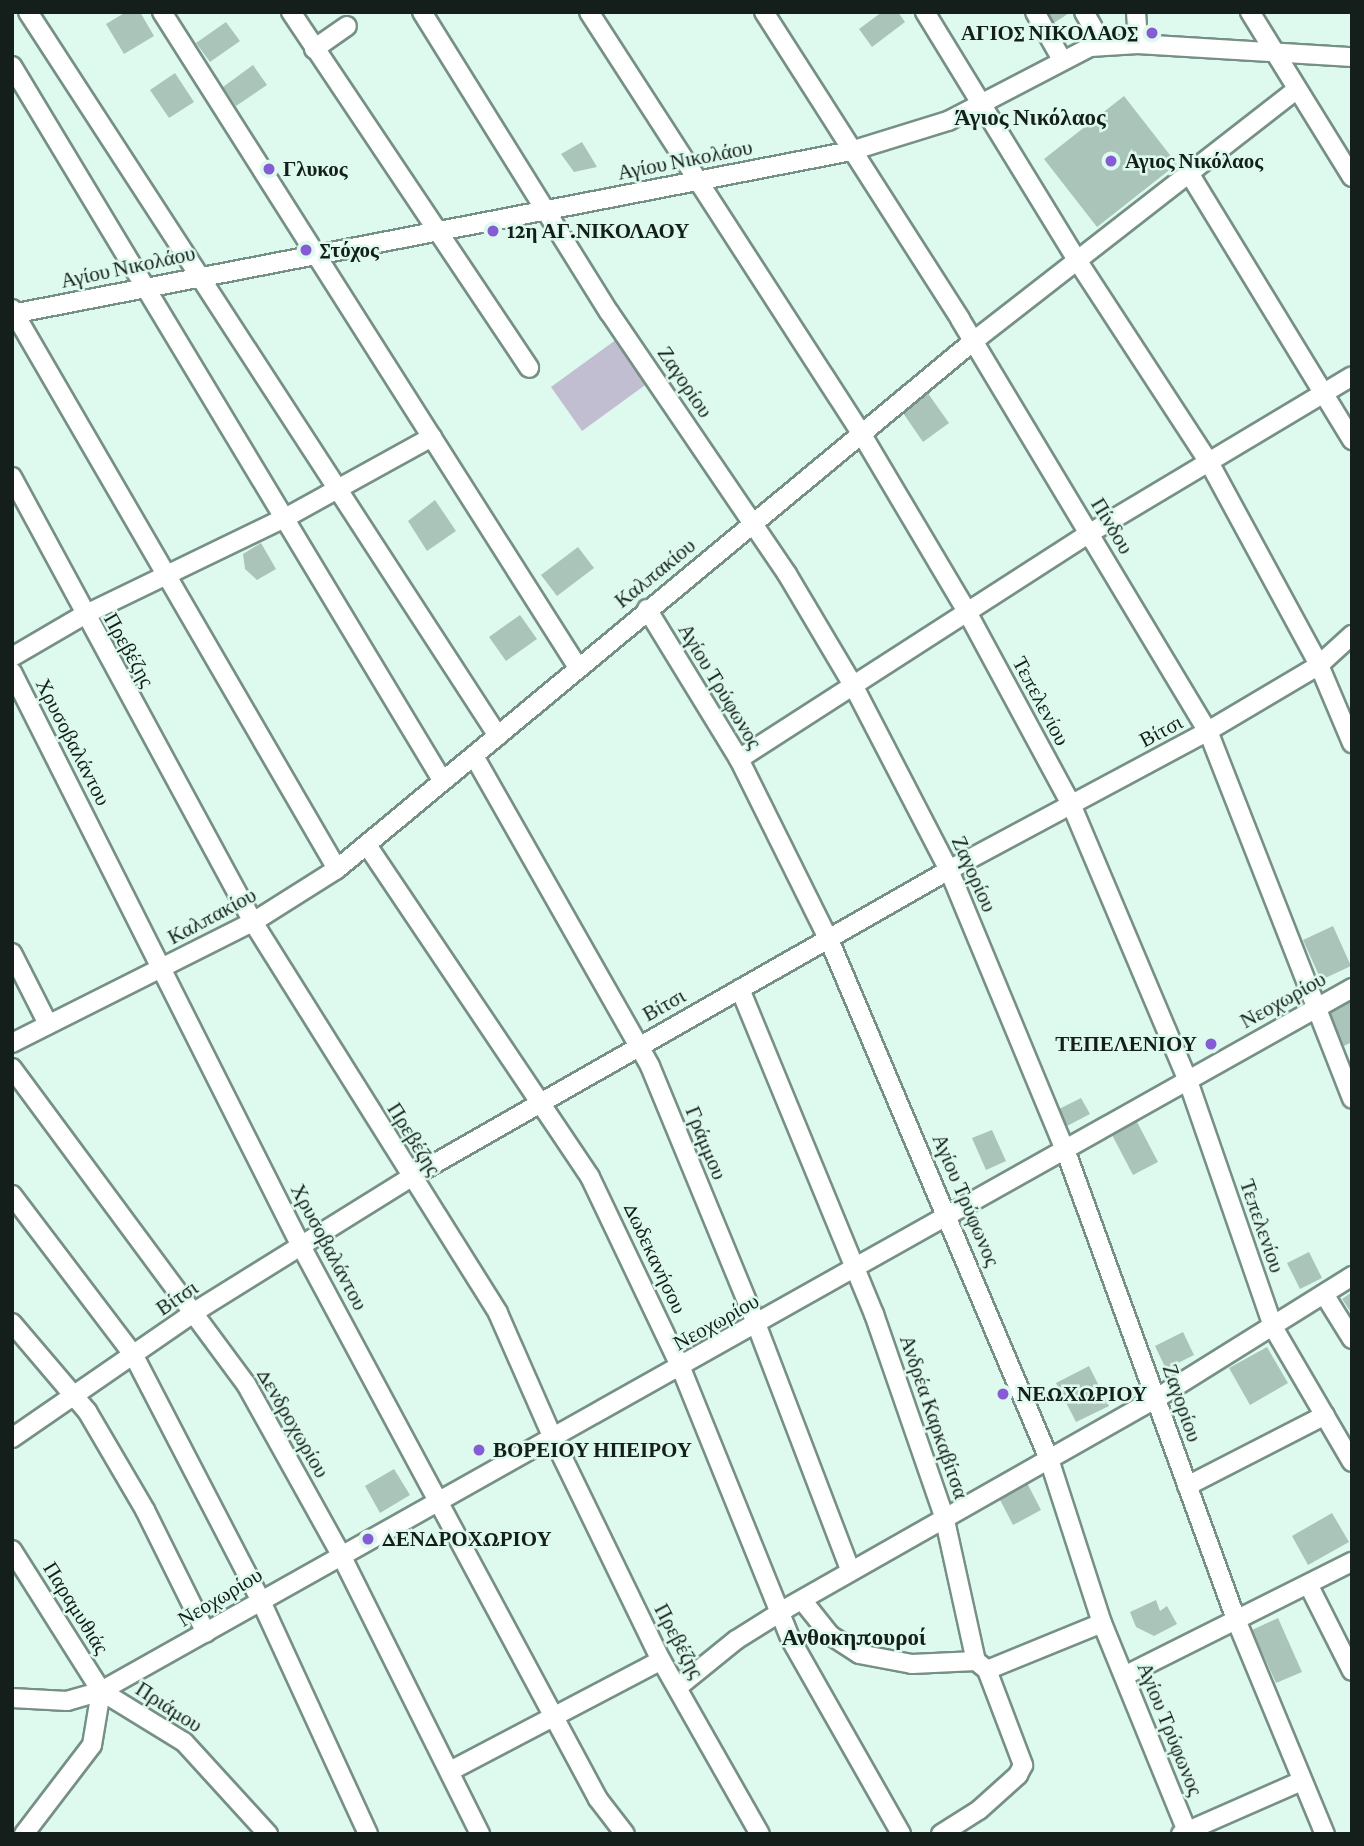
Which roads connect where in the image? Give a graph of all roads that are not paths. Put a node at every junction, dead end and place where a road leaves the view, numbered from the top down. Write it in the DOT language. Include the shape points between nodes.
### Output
graph roads {
  1 [pos="28,12"];
  2 [pos="162,12"];
  3 [pos="291,12"];
  4 [pos="422,12"];
  5 [pos="589,12"];
  6 [pos="764,12"];
  7 [pos="925,12"];
  8 [pos="1035,12"];
  9 [pos="1084,12"];
  10 [pos="1136,12"];
  11 [pos="1250,12"];
  12 [pos="347,26"];
  13 [pos="1138,44"];
  14 [pos="1103,45"];
  15 [pos="313,48"];
  16 [pos="1274,50"];
  17 [pos="1352,57"];
  18 [pos="1061,58"];
  19 [pos="12,66"];
  20 [pos="1297,89"];
  21 [pos="983,104"];
  22 [pos="851,152"];
  23 [pos="1189,173"];
  24 [pos="1352,177"];
  25 [pos="701,180"];
  26 [pos="544,209"];
  27 [pos="439,229"];
  28 [pos="314,252"];
  29 [pos="1077,260"];
  30 [pos="201,276"];
  31 [pos="145,287"];
  32 [pos="13,312"];
  33 [pos="971,343"];
  34 [pos="529,368"];
  35 [pos="1352,376"];
  36 [pos="1323,395"];
  37 [pos="861,433"];
  38 [pos="432,437"];
  39 [pos="1352,440"];
  40 [pos="1210,464"];
  41 [pos="12,477"];
  42 [pos="338,489"];
  43 [pos="285,518"];
  44 [pos="752,522"];
  45 [pos="1090,533"];
  46 [pos="168,575"];
  47 [pos="647,609"];
  48 [pos="966,610"];
  49 [pos="84,615"];
  50 [pos="1352,635"];
  51 [pos="12,657"];
  52 [pos="1319,664"];
  53 [pos="577,666"];
  54 [pos="12,672"];
  55 [pos="853,685"];
  56 [pos="1208,731"];
  57 [pos="498,736"];
  58 [pos="1352,743"];
  59 [pos="474,756"];
  60 [pos="738,758"];
  61 [pos="442,780"];
  62 [pos="1071,804"];
  63 [pos="367,845"];
  64 [pos="337,869"];
  65 [pos="949,870"];
  66 [pos="253,922"];
  67 [pos="830,942"];
  68 [pos="12,953"];
  69 [pos="161,969"];
  70 [pos="1352,988"];
  71 [pos="740,989"];
  72 [pos="1315,1008"];
  73 [pos="48,1024"];
  74 [pos="12,1043"];
  75 [pos="640,1044"];
  76 [pos="12,1068"];
  77 [pos="1187,1079"];
  78 [pos="1352,1099"];
  79 [pos="540,1101"];
  80 [pos="1066,1152"];
  81 [pos="411,1177"];
  82 [pos="12,1195"];
  83 [pos="948,1216"];
  84 [pos="301,1246"];
  85 [pos="856,1267"];
  86 [pos="1352,1276"];
  87 [pos="1324,1294"];
  88 [pos="196,1311"];
  89 [pos="12,1323"];
  90 [pos="757,1326"];
  91 [pos="1273,1327"];
  92 [pos="1352,1339"];
  93 [pos="134,1356"];
  94 [pos="681,1368"];
  95 [pos="75,1396"];
  96 [pos="1157,1398"];
  97 [pos="1325,1415"];
  98 [pos="12,1438"];
  99 [pos="552,1438"];
  100 [pos="1049,1459"];
  101 [pos="1352,1462"];
  102 [pos="1187,1486"];
  103 [pos="440,1498"];
  104 [pos="944,1516"];
  105 [pos="12,1550"];
  106 [pos="341,1555"];
  107 [pos="1352,1562"];
  108 [pos="850,1570"];
  109 [pos="1309,1586"];
  110 [pos="260,1599"];
  111 [pos="802,1600"];
  112 [pos="780,1612"];
  113 [pos="1237,1622"];
  114 [pos="1102,1623"];
  115 [pos="206,1633"];
  116 [pos="661,1660"];
  117 [pos="981,1665"];
  118 [pos="1352,1671"];
  119 [pos="1124,1676"];
  120 [pos="678,1686"];
  121 [pos="102,1691"];
  122 [pos="12,1698"];
  123 [pos="554,1713"];
  124 [pos="450,1771"];
  125 [pos="1302,1781"];
  126 [pos="476,1832"];
  127 [pos="1185,1833"];
  128 [pos="24,1834"];
  129 [pos="268,1834"];
  130 [pos="368,1834"];
  131 [pos="625,1834"];
  132 [pos="760,1834"];
  133 [pos="901,1834"];
  134 [pos="941,1834"];
  135 [pos="1325,1834"];
  1 -- 30 [label="street"];
  2 -- 28 [label="street"];
  3 -- 15 [label="street"];
  4 -- 26 [label="street, Ζαγορίου"];
  5 -- 25 [label="street, Τεπελενίου"];
  6 -- 22 [label="street, Πίνδου"];
  7 -- 21 [label="street"];
  8 -- 18 [label="street"];
  9 -- 14 [label="street"];
  10 -- 13 [label="street"];
  11 -- 16 [label="street"];
  12 -- 15 [label="street"];
  13 -- 14 [label="street, Αγίου Νικολάου"];
  13 -- 16 [label="street, Αγίου Νικολάου"];
  14 -- 18 [label="street, Αγίου Νικολάου"];
  15 -- 27 [label="street"];
  16 -- 17 [label="street, Αγίου Νικολάου"];
  16 -- 20 [label="street"];
  18 -- 21 [label="street, Αγίου Νικολάου"];
  19 -- 31 [label="street"];
  20 -- 23 [label="street, Καλπακίου"];
  20 -- 24 [label="street"];
  21 -- 22 [label="street, Αγίου Νικολάου" via="920,131"];
  21 -- 29 [label="street"];
  22 -- 25 [label="street, Αγίου Νικολάου"];
  22 -- 33 [label="street, Πίνδου"];
  23 -- 29 [label="street, Καλπακίου"];
  23 -- 36 [label="street"];
  25 -- 26 [label="street, Αγίου Νικολάου"];
  25 -- 37 [label="street, Τεπελενίου"];
  26 -- 27 [label="street, Αγίου Νικολάου"];
  26 -- 44 [label="street, Ζαγορίου"];
  27 -- 28 [label="street, Αγίου Νικολάου"];
  27 -- 34 [label="street"];
  28 -- 30 [label="street, Αγίου Νικολάου"];
  28 -- 38 [label="street"];
  29 -- 33 [label="street, Καλπακίου"];
  29 -- 40 [label="street"];
  30 -- 31 [label="street, Αγίου Νικολάου"];
  30 -- 42 [label="street"];
  31 -- 32 [label="street, Αγίου Νικολάου"];
  31 -- 43 [label="street"];
  32 -- 46 [label="street"];
  33 -- 37 [label="street, Καλπακίου"];
  33 -- 45 [label="street, Πίνδου"];
  35 -- 36 [label="street"];
  36 -- 39 [label="street"];
  36 -- 40 [label="street"];
  37 -- 44 [label="street, Καλπακίου"];
  37 -- 48 [label="street, Τεπελενίου"];
  38 -- 42 [label="street"];
  38 -- 53 [label="street"];
  40 -- 45 [label="street"];
  40 -- 52 [label="street"];
  41 -- 49 [label="street, Πρεβέζης"];
  42 -- 43 [label="street"];
  42 -- 57 [label="street"];
  43 -- 46 [label="street"];
  43 -- 61 [label="street"];
  44 -- 47 [label="street, Καλπακίου"];
  44 -- 55 [label="street, Ζαγορίου"];
  45 -- 48 [label="street"];
  45 -- 56 [label="street, Πίνδου"];
  46 -- 49 [label="street"];
  46 -- 64 [label="street"];
  47 -- 53 [label="street, Καλπακίου"];
  47 -- 60 [label="street, Αγίου Τρύφωνος"];
  48 -- 55 [label="street"];
  48 -- 62 [label="street, Τεπελενίου"];
  49 -- 51 [label="street"];
  49 -- 66 [label="street, Πρεβέζης"];
  50 -- 52 [label="street, Βίτσι"];
  52 -- 56 [label="street, Βίτσι"];
  52 -- 58 [label="street"];
  53 -- 57 [label="street, Καλπακίου"];
  54 -- 69 [label="street, Χρυσοβαλάντου"];
  55 -- 60 [label="street"];
  55 -- 65 [label="street, Ζαγορίου"];
  56 -- 62 [label="street, Βίτσι"];
  56 -- 72 [label="street, Πίνδου"];
  57 -- 59 [label="street, Καλπακίου"];
  59 -- 61 [label="street, Καλπακίου"];
  59 -- 75 [label="street, Γράμμου"];
  60 -- 67 [label="street, Αγίου Τρύφωνος"];
  61 -- 63 [label="street, Καλπακίου"];
  62 -- 65 [label="street, Βίτσι"];
  62 -- 77 [label="street, Τεπελενίου"];
  63 -- 64 [label="street, Καλπακίου"];
  63 -- 79 [label="street, Δωδεκανήσου"];
  64 -- 66 [label="street, Καλπακίου"];
  65 -- 67 [label="street, Βίτσι"];
  65 -- 80 [label="street, Ζαγορίου"];
  66 -- 69 [label="street, Καλπακίου"];
  66 -- 81 [label="street, Πρεβέζης"];
  67 -- 71 [label="street, Βίτσι"];
  67 -- 83 [label="street, Αγίου Τρύφωνος"];
  68 -- 73 [label="street"];
  69 -- 73 [label="street, Καλπακίου"];
  69 -- 84 [label="street, Χρυσοβαλάντου"];
  70 -- 72 [label="street, Νεοχωρίου"];
  71 -- 75 [label="street, Βίτσι"];
  71 -- 85 [label="street, Ανδρέα Καρκαβίτσα"];
  72 -- 77 [label="street, Νεοχωρίου"];
  72 -- 78 [label="street, Πίνδου"];
  73 -- 74 [label="street, Καλπακίου"];
  75 -- 79 [label="street, Βίτσι"];
  75 -- 90 [label="street, Γράμμου"];
  76 -- 88 [label="street, Δενδροχωρίου"];
  77 -- 80 [label="street, Νεοχωρίου"];
  77 -- 91 [label="street, Τεπελενίου"];
  79 -- 81 [label="street, Βίτσι"];
  79 -- 94 [label="street, Δωδεκανήσου" via="618,1229"];
  80 -- 83 [label="street, Νεοχωρίου"];
  80 -- 96 [label="street, Ζαγορίου"];
  81 -- 84 [label="street, Βίτσι"];
  81 -- 99 [label="street, Πρεβέζης" via="498,1313"];
  82 -- 93 [label="street"];
  83 -- 85 [label="street, Νεοχωρίου"];
  83 -- 100 [label="street, Αγίου Τρύφωνος"];
  84 -- 88 [label="street, Βίτσι"];
  84 -- 103 [label="street, Χρυσοβαλάντου"];
  85 -- 90 [label="street, Νεοχωρίου"];
  85 -- 104 [label="street, Ανδρέα Καρκαβίτσα"];
  86 -- 87 [label="street"];
  87 -- 91 [label="street"];
  87 -- 92 [label="street"];
  88 -- 93 [label="street, Βίτσι"];
  88 -- 106 [label="street, Δενδροχωρίου" via="246,1384"];
  89 -- 95 [label="street"];
  90 -- 94 [label="street, Νεοχωρίου"];
  90 -- 108 [label="street, Γράμμου"];
  91 -- 96 [label="street"];
  91 -- 97 [label="street, Τεπελενίου"];
  93 -- 95 [label="street, Βίτσι"];
  93 -- 110 [label="street"];
  94 -- 99 [label="street, Νεοχωρίου"];
  94 -- 112 [label="street, Δωδεκανήσου"];
  95 -- 98 [label="street, Βίτσι"];
  95 -- 115 [label="street" via="145,1510"];
  96 -- 100 [label="street"];
  96 -- 102 [label="street, Ζαγορίου"];
  97 -- 101 [label="street, Τεπελενίου"];
  97 -- 102 [label="street"];
  99 -- 103 [label="street, Νεοχωρίου"];
  99 -- 116 [label="street, Πρεβέζης"];
  100 -- 104 [label="street"];
  100 -- 114 [label="street, Αγίου Τρύφωνος"];
  102 -- 113 [label="street, Ζαγορίου"];
  103 -- 106 [label="street, Νεοχωρίου"];
  103 -- 123 [label="street, Χρυσοβαλάντου"];
  104 -- 108 [label="street"];
  104 -- 117 [label="street, Ανδρέα Καρκαβίτσα"];
  105 -- 121 [label="street, Παραμυθιάς"];
  106 -- 110 [label="street, Νεοχωρίου"];
  106 -- 124 [label="street, Δενδροχωρίου"];
  107 -- 109 [label="street"];
  108 -- 111 [label="street"];
  109 -- 113 [label="street"];
  109 -- 118 [label="street"];
  110 -- 115 [label="street, Νεοχωρίου"];
  110 -- 130 [label="street"];
  111 -- 112 [label="street"];
  111 -- 117 [label="street" via="830,1635 859,1654 912,1664"];
  112 -- 120 [label="street"];
  112 -- 133 [label="street, Δωδεκανήσου" via="791,1640"];
  113 -- 119 [label="street"];
  113 -- 125 [label="street, Ζαγορίου"];
  114 -- 117 [label="street"];
  114 -- 119 [label="street, Αγίου Τρύφωνος"];
  115 -- 121 [label="street, Νεοχωρίου"];
  116 -- 120 [label="street, Πρεβέζης"];
  116 -- 123 [label="street"];
  117 -- 134 [label="street, Ανδρέα Καρκαβίτσα" via="1023,1765 979,1810"];
  119 -- 127 [label="street, Αγίου Τρύφωνος"];
  120 -- 132 [label="street, Πρεβέζης"];
  121 -- 122 [label="street, Πριάμου" via="67,1701"];
  121 -- 128 [label="street" via="92,1745"];
  121 -- 129 [label="street, Πριάμου" via="184,1742"];
  123 -- 124 [label="street"];
  123 -- 131 [label="street, Χρυσοβαλάντου" via="598,1799"];
  124 -- 126 [label="street, Δενδροχωρίου"];
  125 -- 127 [label="street"];
  125 -- 135 [label="street, Ζαγορίου"];
}
